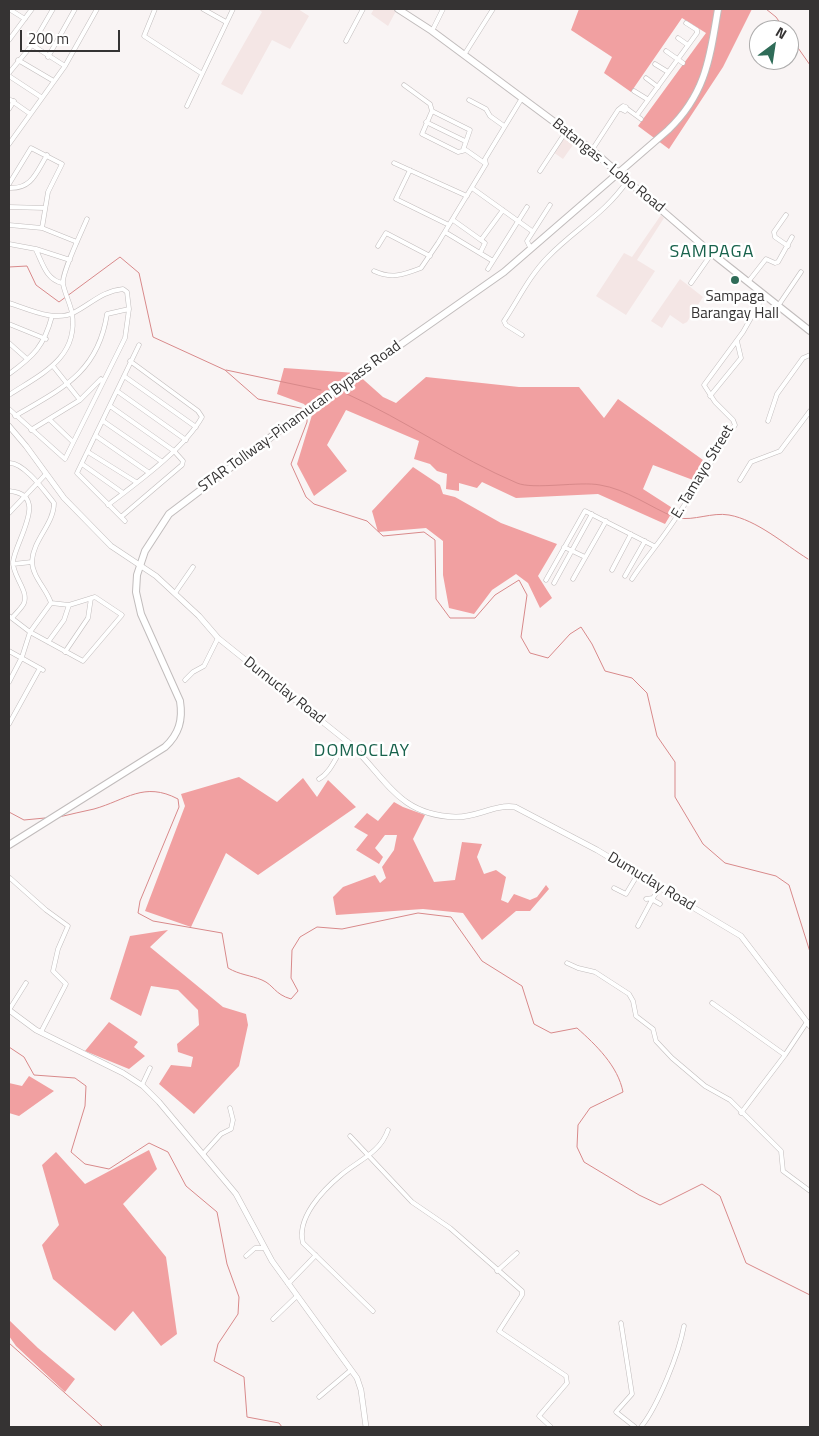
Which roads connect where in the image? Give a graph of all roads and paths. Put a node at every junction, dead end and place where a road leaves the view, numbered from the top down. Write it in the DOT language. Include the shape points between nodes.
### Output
graph roads {
  1 [pos="9,9"];
  2 [pos="32,9"];
  3 [pos="53,9"];
  4 [pos="75,9"];
  5 [pos="97,9"];
  6 [pos="155,9"];
  7 [pos="203,9"];
  8 [pos="233,9"];
  9 [pos="363,9"];
  10 [pos="398,9"];
  11 [pos="443,9"];
  12 [pos="492,9"];
  13 [pos="718,9"];
  14 [pos="25,19"];
  15 [pos="226,22"];
  16 [pos="686,23"];
  17 [pos="432,31"];
  18 [pos="9,32"];
  19 [pos="14,35"];
  20 [pos="678,38"];
  21 [pos="9,40"];
  22 [pos="346,41"];
  23 [pos="32,45"];
  24 [pos="688,45"];
  25 [pos="666,51"];
  26 [pos="464,55"];
  27 [pos="48,57"];
  28 [pos="677,59"];
  29 [pos="18,60"];
  30 [pos="683,63"];
  31 [pos="655,64"];
  32 [pos="65,66"];
  33 [pos="668,72"];
  34 [pos="201,73"];
  35 [pos="9,75"];
  36 [pos="646,78"];
  37 [pos="52,80"];
  38 [pos="404,85"];
  39 [pos="658,87"];
  40 [pos="634,91"];
  41 [pos="41,97"];
  42 [pos="522,98"];
  43 [pos="9,99"];
  44 [pos="647,99"];
  45 [pos="469,100"];
  46 [pos="14,102"];
  47 [pos="187,106"];
  48 [pos="9,109"];
  49 [pos="432,111"];
  50 [pos="29,113"];
  51 [pos="636,115"];
  52 [pos="641,119"];
  53 [pos="426,122"];
  54 [pos="504,126"];
  55 [pos="567,130"];
  56 [pos="465,141"];
  57 [pos="9,144"];
  58 [pos="463,150"];
  59 [pos="592,150"];
  60 [pos="47,155"];
  61 [pos="394,163"];
  62 [pos="486,164"];
  63 [pos="410,170"];
  64 [pos="540,171"];
  65 [pos="620,173"];
  66 [pos="628,180"];
  67 [pos="9,184"];
  68 [pos="9,188"];
  69 [pos="472,188"];
  70 [pos="467,196"];
  71 [pos="550,206"];
  72 [pos="9,207"];
  73 [pos="527,207"];
  74 [pos="45,208"];
  75 [pos="503,210"];
  76 [pos="786,215"];
  77 [pos="87,220"];
  78 [pos="453,220"];
  79 [pos="519,221"];
  80 [pos="9,225"];
  81 [pos="449,225"];
  82 [pos="42,228"];
  83 [pos="532,231"];
  84 [pos="445,232"];
  85 [pos="792,237"];
  86 [pos="481,240"];
  87 [pos="77,242"];
  88 [pos="9,244"];
  89 [pos="378,246"];
  90 [pos="788,246"];
  91 [pos="36,249"];
  92 [pos="531,249"];
  93 [pos="480,253"];
  94 [pos="712,253"];
  95 [pos="430,256"];
  96 [pos="70,260"];
  97 [pos="493,261"];
  98 [pos="488,269"];
  99 [pos="374,271"];
  100 [pos="801,272"];
  101 [pos="748,282"];
  102 [pos="62,283"];
  103 [pos="691,283"];
  104 [pos="764,295"];
  105 [pos="9,303"];
  106 [pos="778,306"];
  107 [pos="129,309"];
  108 [pos="71,311"];
  109 [pos="52,316"];
  110 [pos="9,324"];
  111 [pos="810,331"];
  112 [pos="522,335"];
  113 [pos="46,339"];
  114 [pos="737,341"];
  115 [pos="9,343"];
  116 [pos="139,345"];
  117 [pos="810,355"];
  118 [pos="27,359"];
  119 [pos="130,361"];
  120 [pos="53,366"];
  121 [pos="9,372"];
  122 [pos="105,376"];
  123 [pos="124,376"];
  124 [pos="68,385"];
  125 [pos="117,391"];
  126 [pos="9,395"];
  127 [pos="710,396"];
  128 [pos="80,400"];
  129 [pos="110,406"];
  130 [pos="9,409"];
  131 [pos="810,411"];
  132 [pos="15,416"];
  133 [pos="49,419"];
  134 [pos="103,421"];
  135 [pos="768,421"];
  136 [pos="9,426"];
  137 [pos="196,427"];
  138 [pos="31,430"];
  139 [pos="96,436"];
  140 [pos="186,440"];
  141 [pos="73,442"];
  142 [pos="174,451"];
  143 [pos="88,452"];
  144 [pos="161,461"];
  145 [pos="9,463"];
  146 [pos="82,464"];
  147 [pos="148,472"];
  148 [pos="45,474"];
  149 [pos="740,480"];
  150 [pos="136,482"];
  151 [pos="38,484"];
  152 [pos="9,491"];
  153 [pos="123,493"];
  154 [pos="24,498"];
  155 [pos="108,505"];
  156 [pos="9,513"];
  157 [pos="592,514"];
  158 [pos="121,517"];
  159 [pos="125,521"];
  160 [pos="606,521"];
  161 [pos="631,534"];
  162 [pos="645,540"];
  163 [pos="654,546"];
  164 [pos="564,547"];
  165 [pos="572,550"];
  166 [pos="585,557"];
  167 [pos="32,562"];
  168 [pos="13,564"];
  169 [pos="141,566"];
  170 [pos="193,567"];
  171 [pos="612,570"];
  172 [pos="625,576"];
  173 [pos="573,578"];
  174 [pos="632,579"];
  175 [pos="546,580"];
  176 [pos="554,583"];
  177 [pos="175,594"];
  178 [pos="90,598"];
  179 [pos="51,603"];
  180 [pos="69,605"];
  181 [pos="10,617"];
  182 [pos="30,632"];
  183 [pos="218,638"];
  184 [pos="48,642"];
  185 [pos="9,651"];
  186 [pos="65,652"];
  187 [pos="22,657"];
  188 [pos="185,680"];
  189 [pos="9,682"];
  190 [pos="9,724"];
  191 [pos="347,741"];
  192 [pos="319,779"];
  193 [pos="9,845"];
  194 [pos="638,874"];
  195 [pos="10,878"];
  196 [pos="660,887"];
  197 [pos="614,888"];
  198 [pos="646,899"];
  199 [pos="653,899"];
  200 [pos="660,904"];
  201 [pos="638,926"];
  202 [pos="567,963"];
  203 [pos="26,983"];
  204 [pos="712,1003"];
  205 [pos="9,1010"];
  206 [pos="809,1024"];
  207 [pos="41,1032"];
  208 [pos="786,1055"];
  209 [pos="150,1068"];
  210 [pos="142,1085"];
  211 [pos="230,1108"];
  212 [pos="741,1113"];
  213 [pos="388,1130"];
  214 [pos="350,1136"];
  215 [pos="203,1154"];
  216 [pos="370,1155"];
  217 [pos="810,1191"];
  218 [pos="264,1248"];
  219 [pos="517,1253"];
  220 [pos="316,1255"];
  221 [pos="246,1256"];
  222 [pos="497,1271"];
  223 [pos="288,1284"];
  224 [pos="297,1296"];
  225 [pos="373,1312"];
  226 [pos="273,1319"];
  227 [pos="621,1323"];
  228 [pos="684,1326"];
  229 [pos="351,1370"];
  230 [pos="319,1397"];
  231 [pos="366,1427"];
  232 [pos="552,1427"];
  233 [pos="635,1427"];
  234 [pos="641,1427"];
  1 -- 14 [label="street"];
  2 -- 14 [label="street"];
  3 -- 23 [label="street"];
  4 -- 27 [label="street"];
  5 -- 32 [label="street"];
  6 -- 34 [label="street" via="144,36"];
  7 -- 15 [label="street"];
  8 -- 15 [label="street"];
  9 -- 22 [label="street"];
  10 -- 17 [label="main road, Batangas - Lobo Road"];
  11 -- 17 [label="street"];
  12 -- 26 [label="street"];
  13 -- 65 [label="main road, STAR Tollway-Pinamucan Bypass Road" via="707,68 695,98 676,123"];
  14 -- 19 [label="street"];
  15 -- 34 [label="street"];
  16 -- 24 [label="street" via="698,31"];
  17 -- 26 [label="main road, Batangas - Lobo Road"];
  18 -- 19 [label="street"];
  19 -- 21 [label="street"];
  20 -- 24 [label="street"];
  23 -- 27 [label="street"];
  23 -- 29 [label="street"];
  24 -- 28 [label="street"];
  25 -- 28 [label="street"];
  26 -- 42 [label="main road, Batangas - Lobo Road"];
  27 -- 32 [label="street"];
  28 -- 30 [label="street"];
  28 -- 33 [label="street"];
  29 -- 35 [label="street"];
  29 -- 37 [label="street"];
  31 -- 33 [label="street"];
  32 -- 37 [label="street"];
  33 -- 39 [label="street"];
  34 -- 47 [label="street"];
  35 -- 41 [label="street"];
  36 -- 39 [label="street"];
  37 -- 41 [label="street"];
  38 -- 49 [label="street" via="428,102"];
  39 -- 44 [label="street"];
  40 -- 44 [label="street"];
  41 -- 50 [label="street"];
  42 -- 54 [label="street"];
  42 -- 55 [label="main road, Batangas - Lobo Road"];
  43 -- 46 [label="street"];
  44 -- 51 [label="street"];
  45 -- 54 [label="street" via="486,109"];
  46 -- 48 [label="street"];
  46 -- 50 [label="street"];
  49 -- 53 [label="street"];
  49 -- 56 [label="street" via="469,129"];
  50 -- 57 [label="street"];
  51 -- 52 [label="street"];
  51 -- 59 [label="street" via="618,110"];
  53 -- 56 [label="street"];
  53 -- 58 [label="street" via="422,134 456,151"];
  54 -- 62 [label="street" via="485,158"];
  55 -- 59 [label="main road, Batangas - Lobo Road"];
  55 -- 64 [label="street"];
  56 -- 58 [label="street"];
  58 -- 62 [label="street"];
  59 -- 65 [label="main road, Batangas - Lobo Road"];
  60 -- 67 [label="street" via="33,148 28,150"];
  60 -- 68 [label="street" via="28,184 23,188"];
  60 -- 74 [label="street" via="62,164 48,192"];
  61 -- 63 [label="street"];
  62 -- 69 [label="street"];
  63 -- 70 [label="street"];
  63 -- 81 [label="street" via="396,199"];
  65 -- 66 [label="main road, Batangas - Lobo Road"];
  65 -- 92 [label="main road, STAR Tollway-Pinamucan Bypass Road"];
  66 -- 94 [label="main road, Batangas - Lobo Road"];
  66 -- 112 [label="street" via="614,201 542,264 504,321"];
  69 -- 70 [label="street"];
  69 -- 75 [label="street"];
  70 -- 78 [label="street"];
  71 -- 83 [label="street"];
  72 -- 74 [label="street"];
  73 -- 79 [label="street"];
  74 -- 82 [label="street"];
  75 -- 79 [label="street"];
  75 -- 86 [label="street"];
  76 -- 90 [label="street" via="774,232 775,237"];
  77 -- 87 [label="street"];
  78 -- 81 [label="street"];
  78 -- 86 [label="street"];
  79 -- 83 [label="street"];
  79 -- 97 [label="street"];
  80 -- 82 [label="street"];
  81 -- 84 [label="street"];
  82 -- 87 [label="street"];
  83 -- 92 [label="street" via="526,242"];
  84 -- 93 [label="street"];
  84 -- 95 [label="street"];
  85 -- 90 [label="street"];
  86 -- 93 [label="street" via="485,243"];
  87 -- 96 [label="street"];
  88 -- 91 [label="street"];
  89 -- 95 [label="street" via="386,233"];
  90 -- 101 [label="street" via="778,262 766,259"];
  91 -- 96 [label="street"];
  91 -- 102 [label="street" via="48,275"];
  92 -- 169 [label="main road, STAR Tollway-Pinamucan Bypass Road" via="484,286 312,406 169,514 152,538"];
  93 -- 97 [label="street"];
  94 -- 101 [label="main road, Batangas - Lobo Road"];
  94 -- 103 [label="street"];
  95 -- 99 [label="street" via="421,268 402,275 383,276"];
  96 -- 102 [label="street"];
  97 -- 98 [label="street"];
  100 -- 106 [label="street"];
  101 -- 104 [label="main road, Batangas - Lobo Road"];
  102 -- 108 [label="street"];
  104 -- 106 [label="main road, Batangas - Lobo Road"];
  104 -- 114 [label="street"];
  105 -- 109 [label="street"];
  106 -- 111 [label="main road, Batangas - Lobo Road"];
  107 -- 108 [label="street" via="127,292 123,289 102,294"];
  107 -- 122 [label="street" via="125,338"];
  107 -- 124 [label="street" via="107,314 97,348"];
  108 -- 109 [label="street"];
  108 -- 120 [label="street" via="73,334 63,355"];
  109 -- 113 [label="street"];
  110 -- 113 [label="street"];
  113 -- 118 [label="street"];
  114 -- 127 [label="street" via="741,358"];
  114 -- 127 [label="street" via="704,385"];
  115 -- 118 [label="street"];
  116 -- 119 [label="street"];
  117 -- 135 [label="street" via="803,358 778,394"];
  118 -- 121 [label="street"];
  119 -- 123 [label="street"];
  119 -- 137 [label="street" via="201,414"];
  120 -- 124 [label="street"];
  120 -- 126 [label="street"];
  122 -- 128 [label="street"];
  122 -- 141 [label="street"];
  123 -- 125 [label="street"];
  123 -- 137 [label="street"];
  124 -- 128 [label="street"];
  124 -- 132 [label="street"];
  125 -- 129 [label="street"];
  125 -- 140 [label="street"];
  127 -- 163 [label="street, E. Tamayo Street" via="734,420 735,425 670,527"];
  128 -- 133 [label="street"];
  129 -- 134 [label="street"];
  129 -- 142 [label="street"];
  130 -- 132 [label="street"];
  131 -- 149 [label="street" via="780,450 752,462"];
  132 -- 138 [label="street"];
  133 -- 138 [label="street"];
  133 -- 141 [label="street"];
  134 -- 139 [label="street"];
  134 -- 144 [label="street"];
  136 -- 148 [label="street, Dumuclay Road"];
  137 -- 140 [label="street"];
  138 -- 141 [label="street" via="63,460"];
  139 -- 143 [label="street"];
  139 -- 147 [label="street"];
  140 -- 142 [label="street"];
  142 -- 144 [label="street"];
  142 -- 158 [label="street" via="183,459 182,465"];
  143 -- 146 [label="street"];
  143 -- 150 [label="street"];
  144 -- 147 [label="street"];
  145 -- 151 [label="street" via="19,466"];
  146 -- 153 [label="street"];
  146 -- 155 [label="street" via="77,473"];
  147 -- 150 [label="street"];
  148 -- 151 [label="street"];
  148 -- 169 [label="street, Dumuclay Road" via="110,546"];
  150 -- 153 [label="street"];
  151 -- 154 [label="street"];
  151 -- 167 [label="street" via="54,503 54,510 34,550"];
  152 -- 154 [label="street"];
  153 -- 155 [label="street"];
  154 -- 156 [label="street"];
  154 -- 168 [label="street" via="31,511"];
  155 -- 158 [label="street"];
  157 -- 160 [label="street"];
  157 -- 164 [label="street" via="584,511"];
  157 -- 165 [label="street"];
  158 -- 159 [label="street"];
  160 -- 161 [label="street"];
  160 -- 166 [label="street"];
  161 -- 162 [label="street"];
  161 -- 171 [label="street"];
  162 -- 163 [label="street"];
  162 -- 172 [label="street"];
  163 -- 174 [label="street"];
  164 -- 165 [label="street"];
  164 -- 175 [label="street"];
  165 -- 166 [label="street"];
  165 -- 176 [label="street"];
  166 -- 173 [label="street"];
  167 -- 168 [label="street"];
  167 -- 179 [label="street"];
  168 -- 181 [label="street" via="25,599"];
  169 -- 177 [label="street, Dumuclay Road"];
  169 -- 193 [label="main road, STAR Tollway-Pinamucan Bypass Road" via="136,592 141,614 180,701 181,720 174,737 165,747"];
  170 -- 177 [label="street"];
  177 -- 183 [label="street, Dumuclay Road"];
  178 -- 180 [label="street"];
  178 -- 186 [label="street" via="88,618"];
  178 -- 186 [label="street" via="101,600 122,615 84,661"];
  179 -- 180 [label="street"];
  179 -- 182 [label="street"];
  180 -- 184 [label="street" via="64,620"];
  181 -- 182 [label="street"];
  182 -- 184 [label="street"];
  182 -- 187 [label="street"];
  183 -- 188 [label="street" via="204,666"];
  183 -- 191 [label="street, Dumuclay Road"];
  184 -- 186 [label="street"];
  185 -- 187 [label="street"];
  187 -- 189 [label="street"];
  187 -- 190 [label="street" via="42,669"];
  191 -- 192 [label="street" via="327,775"];
  191 -- 194 [label="street, Dumuclay Road" via="394,794 411,807 455,817 470,816 504,805 515,807"];
  194 -- 196 [label="street, Dumuclay Road"];
  194 -- 197 [label="street" via="626,894"];
  195 -- 207 [label="street" via="68,926 53,970 66,984"];
  196 -- 199 [label="street"];
  196 -- 206 [label="street, Dumuclay Road" via="746,940"];
  198 -- 199 [label="street"];
  199 -- 200 [label="street"];
  199 -- 201 [label="street"];
  202 -- 212 [label="street" via="595,972 629,994 636,1016 653,1029 656,1041 672,1058 705,1086 730,1100"];
  203 -- 205 [label="street"];
  204 -- 208 [label="street"];
  205 -- 207 [label="street"];
  206 -- 208 [label="street"];
  207 -- 210 [label="street"];
  208 -- 212 [label="street"];
  209 -- 210 [label="street"];
  210 -- 215 [label="street"];
  211 -- 215 [label="street" via="231,1129 221,1134"];
  212 -- 217 [label="street" via="781,1151 786,1175"];
  213 -- 216 [label="street" via="384,1140"];
  214 -- 216 [label="street"];
  215 -- 218 [label="street" via="236,1194"];
  216 -- 220 [label="street" via="329,1185 306,1216 302,1240"];
  216 -- 222 [label="street" via="412,1202 450,1228"];
  218 -- 221 [label="street" via="255,1248"];
  218 -- 223 [label="street"];
  219 -- 222 [label="street"];
  220 -- 223 [label="street"];
  220 -- 225 [label="street"];
  222 -- 232 [label="street" via="522,1291 499,1331 567,1379 540,1416"];
  223 -- 224 [label="street"];
  224 -- 226 [label="street"];
  224 -- 229 [label="street"];
  227 -- 233 [label="street" via="632,1394 616,1412"];
  228 -- 234 [label="street" via="681,1342 648,1418"];
  229 -- 230 [label="street"];
  229 -- 231 [label="street" via="361,1390"];
}
